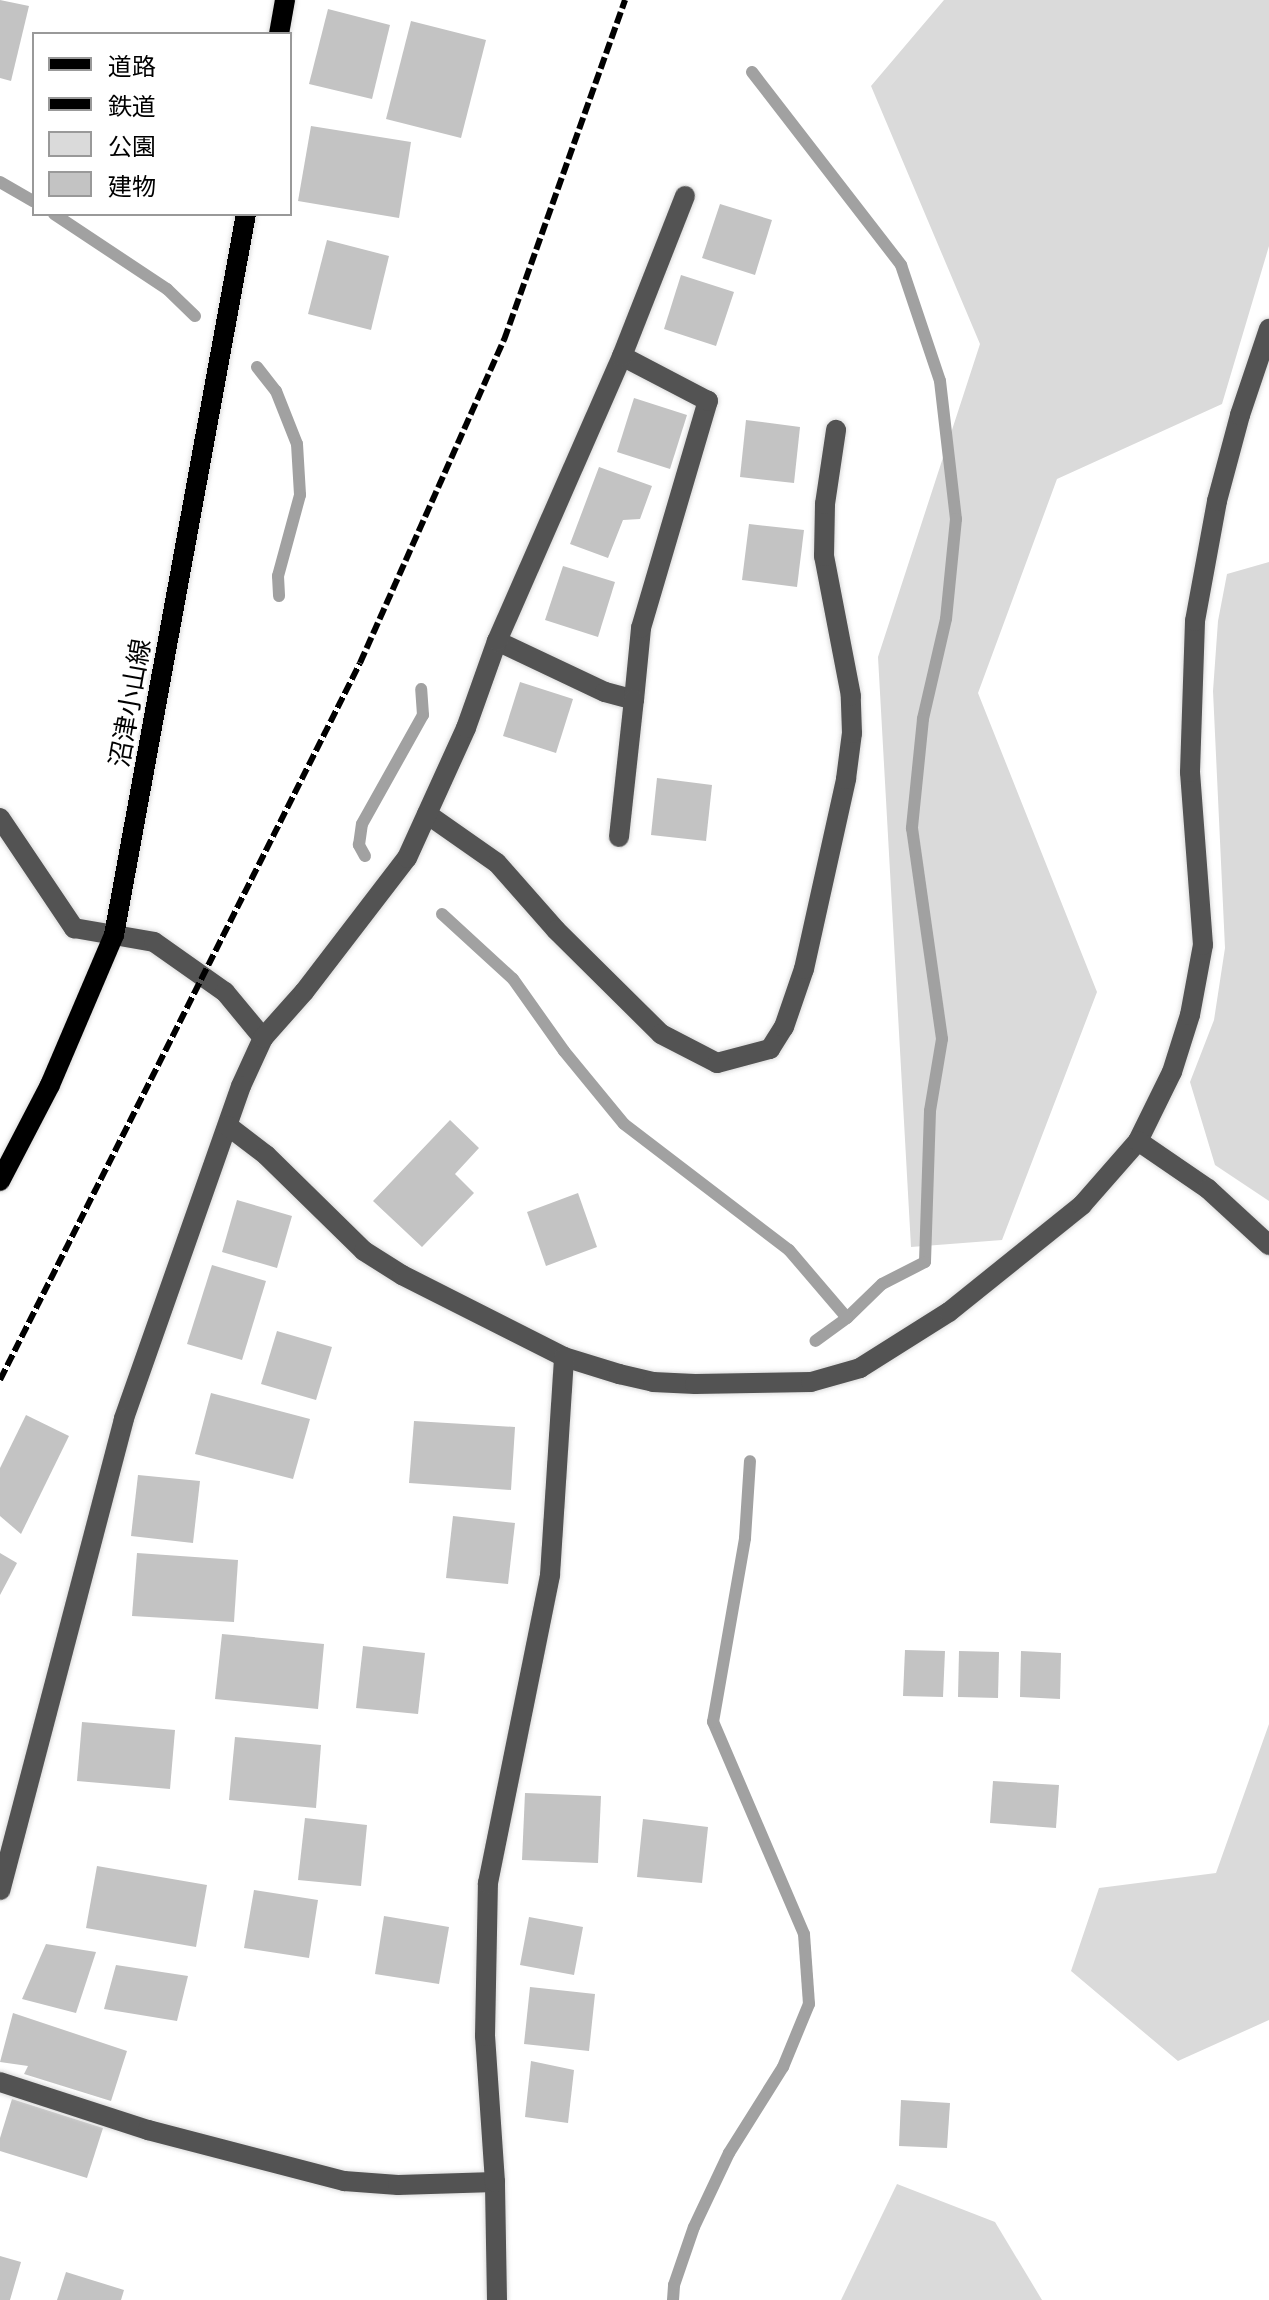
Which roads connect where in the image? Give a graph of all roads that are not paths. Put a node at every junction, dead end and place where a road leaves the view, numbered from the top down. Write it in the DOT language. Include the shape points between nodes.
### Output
graph roads {
  1 [pos="285,0"];
  2 [pos="279,32"];
  3 [pos="685,196"];
  4 [pos="246,216"];
  5 [pos="1269,329"];
  6 [pos="622,356"];
  7 [pos="836,430"];
  8 [pos="497,641"];
  9 [pos="634,700"];
  10 [pos="427,814"];
  11 [pos="0,818"];
  12 [pos="619,837"];
  13 [pos="114,935"];
  14 [pos="263,1038"];
  15 [pos="228,1126"];
  16 [pos="1138,1141"];
  17 [pos="0,1181"];
  18 [pos="1269,1245"];
  19 [pos="564,1357"];
  20 [pos="0,1890"];
  21 [pos="0,2082"];
  22 [pos="495,2182"];
  23 [pos="497,2300"];
  1 -- 2 [label="main road"];
  3 -- 6 [label="street"];
  4 -- 13 [label="main road, 沼津小山線"];
  5 -- 16 [label="street" via="1217,501 1195,621 1190,772 1203,945 1176,1058"];
  6 -- 8 [label="street"];
  6 -- 9 [label="street" via="708,401 641,628"];
  7 -- 10 [label="street" via="824,556 851,696 852,733 804,969 784,1027 770,1049 717,1063 661,1034 497,863"];
  8 -- 9 [label="street" via="605,692"];
  8 -- 10 [label="street"];
  9 -- 12 [label="street"];
  10 -- 14 [label="street" via="407,858"];
  11 -- 13 [label="street" via="74,928"];
  13 -- 14 [label="street" via="154,942 225,992"];
  13 -- 17 [label="main road, 沼津小山線" via="50,1085"];
  14 -- 15 [label="street"];
  15 -- 19 [label="street" via="266,1155 364,1251"];
  15 -- 20 [label="street" via="124,1419"];
  16 -- 18 [label="street" via="1208,1189"];
  16 -- 19 [label="street" via="1082,1205 1001,1272 860,1368 811,1382 695,1384 653,1382"];
  19 -- 22 [label="street" via="550,1575 488,1883 485,2036"];
  21 -- 22 [label="street" via="148,2130 344,2181"];
  22 -- 23 [label="street"];
}
